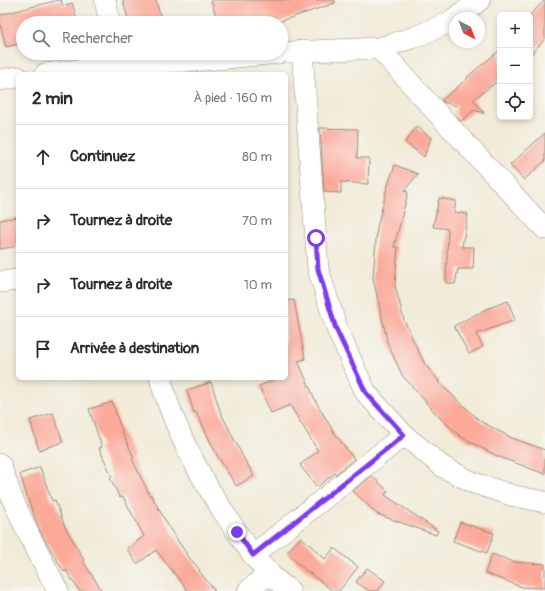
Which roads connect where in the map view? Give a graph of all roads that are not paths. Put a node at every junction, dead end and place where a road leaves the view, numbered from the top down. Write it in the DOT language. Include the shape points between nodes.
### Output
graph roads {
  1 [pos="106,0"];
  2 [pos="480,0"];
  3 [pos="463,12"];
  4 [pos="109,16"];
  5 [pos="449,22"];
  6 [pos="379,48"];
  7 [pos="302,51"];
  8 [pos="288,52"];
  9 [pos="206,60"];
  10 [pos="118,64"];
  11 [pos="60,72"];
  12 [pos="16,77"];
  13 [pos="0,80"];
  14 [pos="542,219"];
  15 [pos="16,280"];
  16 [pos="0,282"];
  17 [pos="161,380"];
  18 [pos="404,435"];
  19 [pos="0,464"];
  20 [pos="545,502"];
  21 [pos="253,555"];
  22 [pos="269,573"];
  23 [pos="58,591"];
  24 [pos="248,591"];
  25 [pos="290,591"];
  1 -- 4 [label="street"];
  2 -- 3 [label="street"];
  5 -- 6 [label="street" via="415,37"];
  6 -- 7 [label="street"];
  6 -- 14 [label="street" via="438,115"];
  7 -- 8 [label="street"];
  7 -- 18 [label="street" via="318,269 336,329 366,393"];
  9 -- 10 [label="street"];
  10 -- 11 [label="street"];
  12 -- 13 [label="street"];
  15 -- 16 [label="street"];
  17 -- 21 [label="street" via="176,425 198,471"];
  18 -- 20 [label="street" via="443,468 474,483 514,496"];
  18 -- 21 [label="street"];
  19 -- 23 [label="street" via="12,498"];
  21 -- 22 [label="street"];
  22 -- 24 [label="street"];
  22 -- 25 [label="street"];
}
